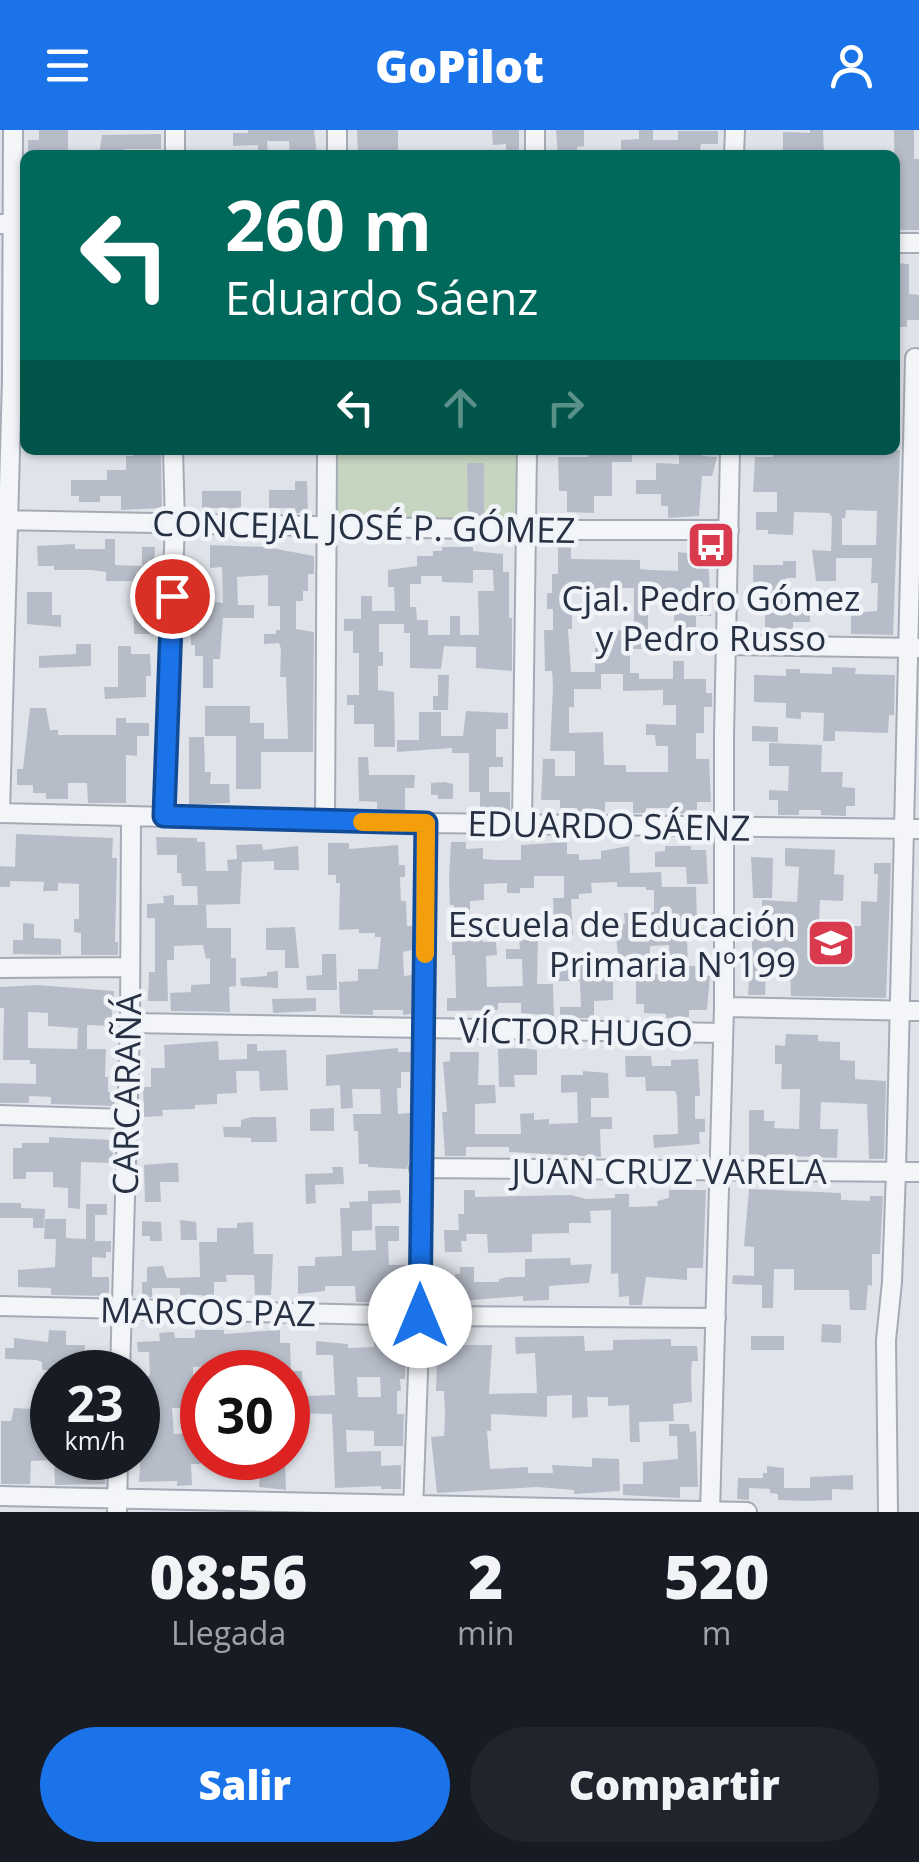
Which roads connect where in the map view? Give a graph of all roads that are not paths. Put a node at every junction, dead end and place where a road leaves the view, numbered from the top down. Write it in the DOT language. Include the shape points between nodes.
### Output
graph roads {
  1 [pos="13,130"];
  2 [pos="12,224"];
  3 [pos="917,358"];
  4 [pos="174,455"];
  5 [pos="327,455"];
  6 [pos="526,455"];
  7 [pos="730,455"];
  8 [pos="4,520"];
  9 [pos="175,523"];
  10 [pos="325,525"];
  11 [pos="524,530"];
  12 [pos="729,530"];
  13 [pos="728,646"];
  14 [pos="914,648"];
  15 [pos="0,813"];
  16 [pos="131,816"];
  17 [pos="164,816"];
  18 [pos="325,821"];
  19 [pos="426,823"];
  20 [pos="522,824"];
  21 [pos="725,827"];
  22 [pos="911,828"];
  23 [pos="0,968"];
  24 [pos="129,968"];
  25 [pos="724,1008"];
  26 [pos="898,1011"];
  27 [pos="919,1011"];
  28 [pos="130,1024"];
  29 [pos="424,1028"];
  30 [pos="722,1033"];
  31 [pos="0,1116"];
  32 [pos="126,1119"];
  33 [pos="419,1168"];
  34 [pos="718,1171"];
  35 [pos="896,1171"];
  36 [pos="919,1172"];
  37 [pos="0,1306"];
  38 [pos="122,1309"];
  39 [pos="420,1316"];
  40 [pos="716,1318"];
  41 [pos="121,1350"];
  42 [pos="0,1496"];
  43 [pos="118,1505"];
  44 [pos="413,1508"];
  45 [pos="710,1511"];
  46 [pos="746,1512"];
  47 [pos="888,1512"];
  1 -- 2 [label="street"];
  2 -- 8 [label="street"];
  3 -- 14 [label="street"];
  4 -- 9 [label="street"];
  5 -- 10 [label="street"];
  6 -- 11 [label="street"];
  7 -- 12 [label="street"];
  8 -- 9 [label="street, CONCEJAL JOSÉ P. GÓMEZ"];
  8 -- 15 [label="street"];
  9 -- 10 [label="street, CONCEJAL JOSÉ P. GÓMEZ"];
  9 -- 17 [label="street"];
  10 -- 11 [label="street, CONCEJAL JOSÉ P. GÓMEZ"];
  10 -- 18 [label="street"];
  11 -- 12 [label="street, CONCEJAL JOSÉ P. GÓMEZ"];
  11 -- 20 [label="street"];
  12 -- 13 [label="street"];
  13 -- 14 [label="street"];
  13 -- 21 [label="street"];
  14 -- 22 [label="street"];
  15 -- 16 [label="street, EDUARDO SÁENZ"];
  16 -- 17 [label="street, EDUARDO SÁENZ"];
  16 -- 24 [label="street, CARCARAÑÁ"];
  17 -- 18 [label="street, EDUARDO SÁENZ"];
  18 -- 19 [label="street, EDUARDO SÁENZ"];
  19 -- 20 [label="street, EDUARDO SÁENZ"];
  19 -- 29 [label="street"];
  20 -- 21 [label="street, EDUARDO SÁENZ"];
  21 -- 22 [label="street, EDUARDO SÁENZ"];
  21 -- 25 [label="street"];
  22 -- 26 [label="street"];
  23 -- 24 [label="street"];
  24 -- 28 [label="street, CARCARAÑÁ"];
  25 -- 26 [label="street, VÍCTOR HUGO"];
  25 -- 30 [label="street"];
  26 -- 27 [label="street, VÍCTOR HUGO"];
  26 -- 35 [label="street"];
  28 -- 29 [label="street, VÍCTOR HUGO"];
  28 -- 32 [label="street, CARCARAÑÁ"];
  29 -- 30 [label="street, VÍCTOR HUGO"];
  29 -- 33 [label="street"];
  30 -- 34 [label="street"];
  31 -- 32 [label="street"];
  32 -- 38 [label="street, CARCARAÑÁ"];
  33 -- 34 [label="street, JUAN CRUZ VARELA"];
  33 -- 39 [label="street"];
  34 -- 35 [label="street, JUAN CRUZ VARELA"];
  34 -- 40 [label="street"];
  35 -- 36 [label="street, JUAN CRUZ VARELA"];
  35 -- 47 [label="street" via="886,1340"];
  37 -- 38 [label="street, MARCOS PAZ"];
  38 -- 39 [label="street, MARCOS PAZ"];
  38 -- 41 [label="street, CARCARAÑÁ"];
  39 -- 40 [label="street, MARCOS PAZ"];
  39 -- 44 [label="street"];
  40 -- 45 [label="street"];
  42 -- 43 [label="street"];
  43 -- 44 [label="street"];
  44 -- 45 [label="street"];
  45 -- 46 [label="street"];
}
